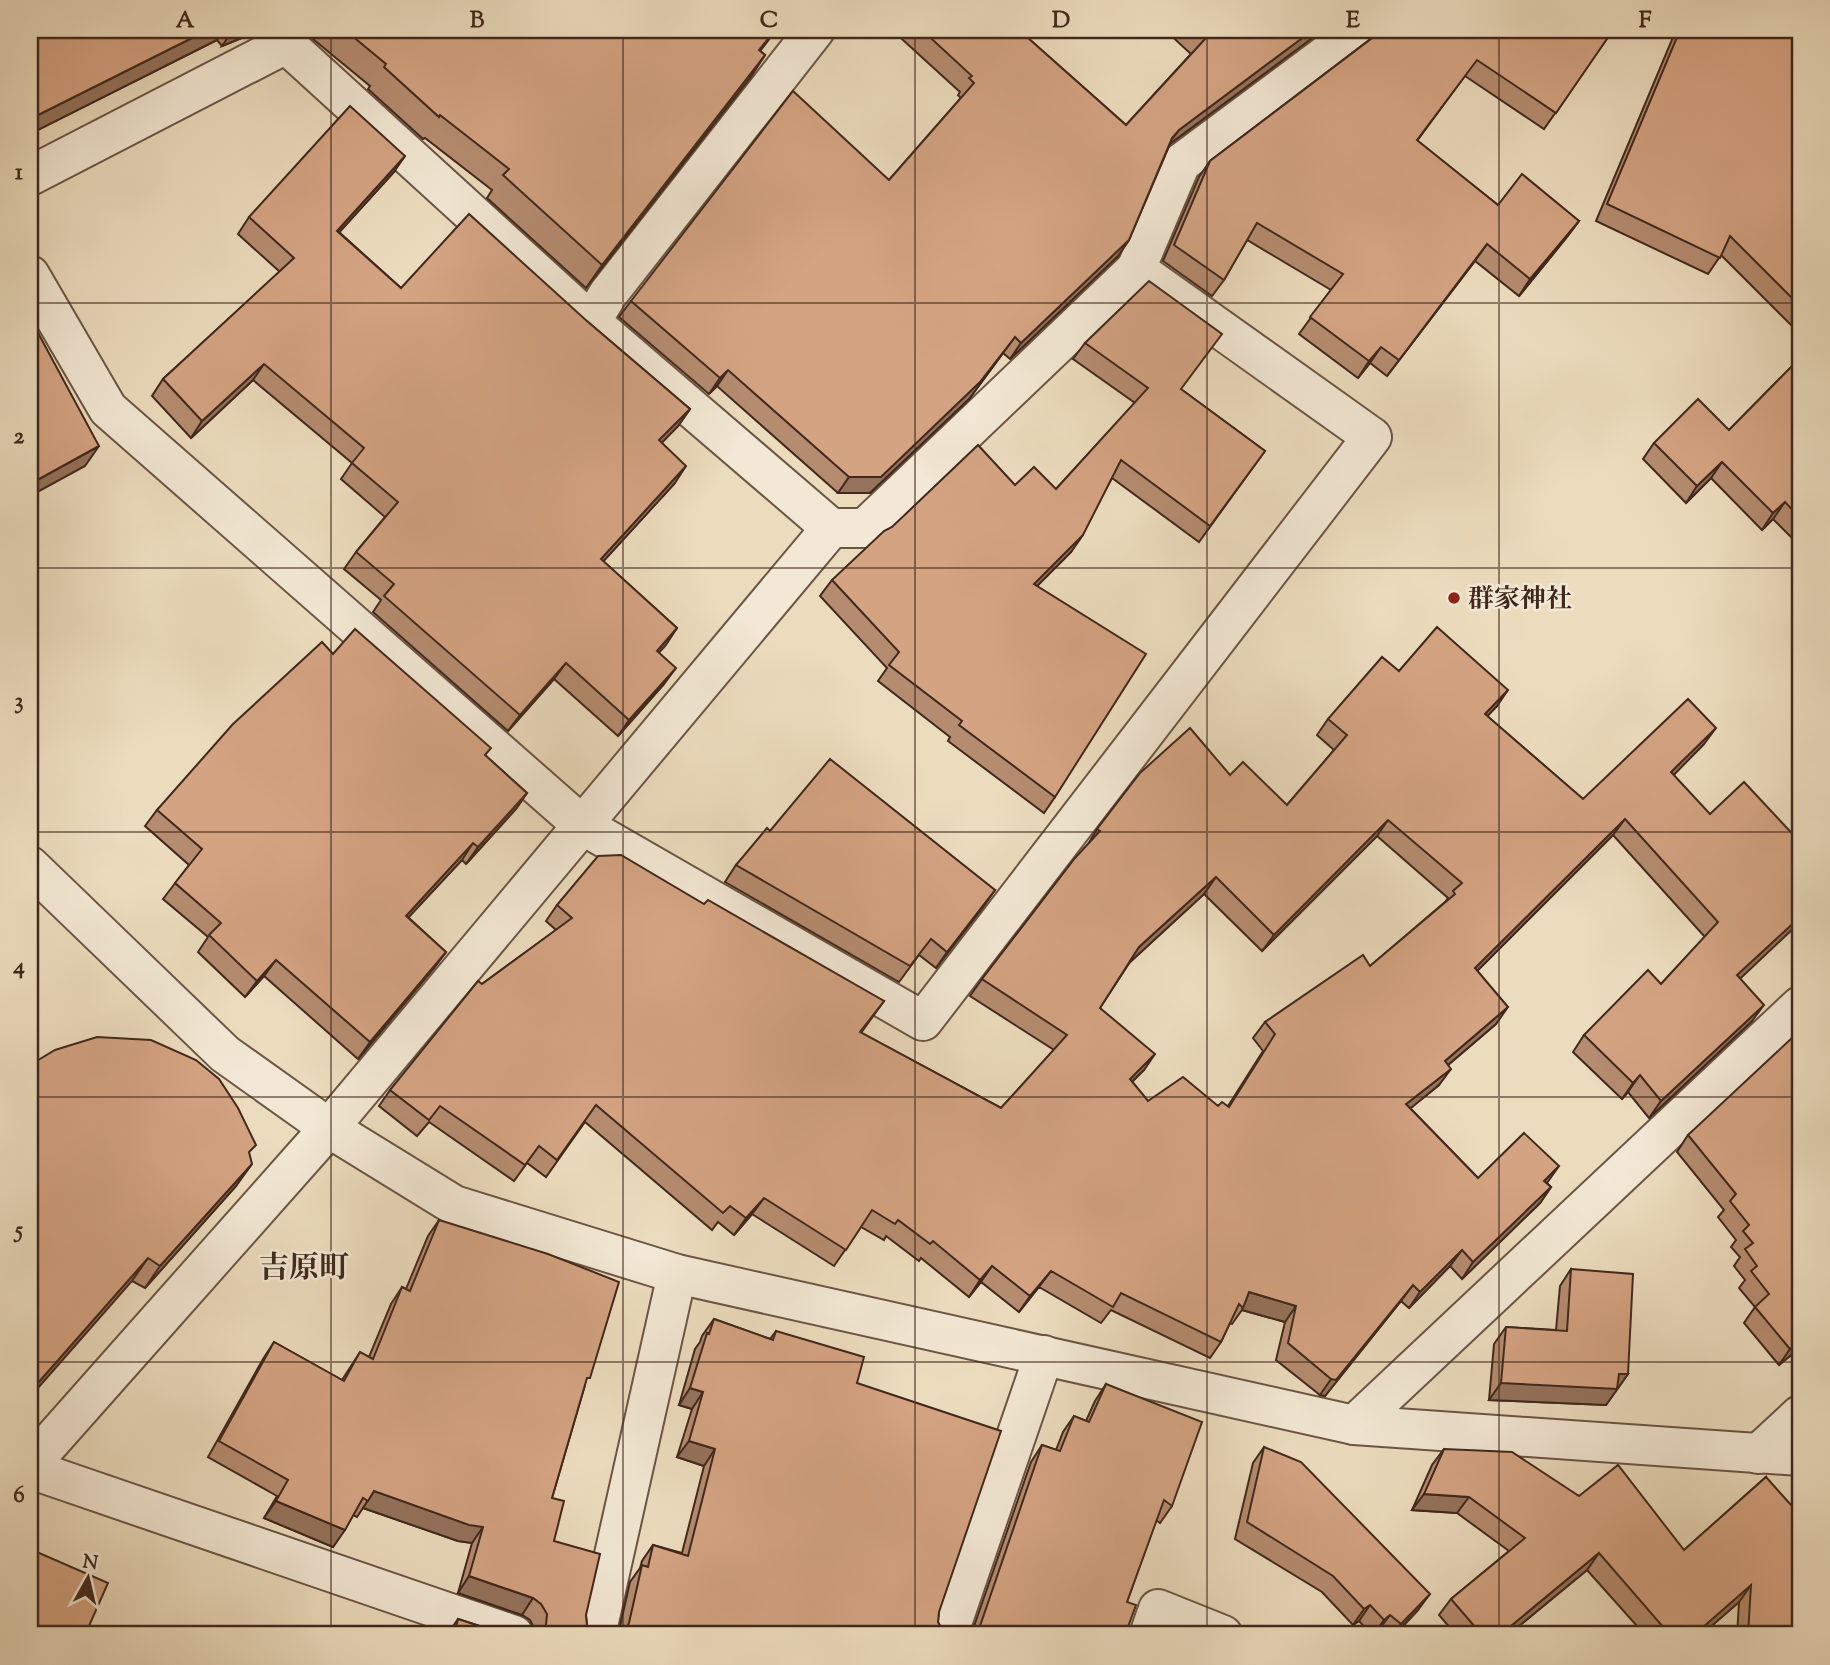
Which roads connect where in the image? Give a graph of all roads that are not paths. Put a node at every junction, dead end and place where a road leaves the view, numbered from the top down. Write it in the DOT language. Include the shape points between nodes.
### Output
graph roads {
  1 [pos="815,30"];
  2 [pos="1354,30"];
  3 [pos="30,176"];
  4 [pos="1136,269"];
  5 [pos="30,275"];
  6 [pos="591,322"];
  7 [pos="831,528"];
  8 [pos="582,825"];
  9 [pos="30,866"];
  10 [pos="1800,1006"];
  11 [pos="329,1128"];
  12 [pos="677,1274"];
  13 [pos="1044,1355"];
  14 [pos="1800,1415"];
  15 [pos="1354,1425"];
  16 [pos="1758,1454"];
  17 [pos="1800,1456"];
  18 [pos="30,1467"];
  19 [pos="514,1635"];
  20 [pos="596,1635"];
  21 [pos="948,1635"];
  22 [pos="1149,1635"];
  23 [pos="1223,1635"];
  1 -- 6 [label="street" via="608,294"];
  2 -- 4 [label="street" via="1181,163"];
  3 -- 6 [label="street" via="286,44"];
  4 -- 7 [label="street" via="865,528"];
  4 -- 8 [label="street" via="1373,436 923,1021"];
  5 -- 8 [label="street" via="108,409"];
  6 -- 7 [label="street"];
  7 -- 8 [label="street"];
  8 -- 11 [label="street"];
  9 -- 11 [label="street" via="225,1054"];
  10 -- 15 [label="street"];
  11 -- 12 [label="street" via="454,1205"];
  11 -- 18 [label="street"];
  12 -- 13 [label="street"];
  12 -- 20 [label="street"];
  13 -- 15 [label="street"];
  13 -- 21 [label="street"];
  14 -- 16 [label="street"];
  15 -- 16 [label="street"];
  16 -- 17 [label="street"];
  18 -- 19 [label="street"];
  22 -- 23 [label="street" via="1158,1609"];
}
